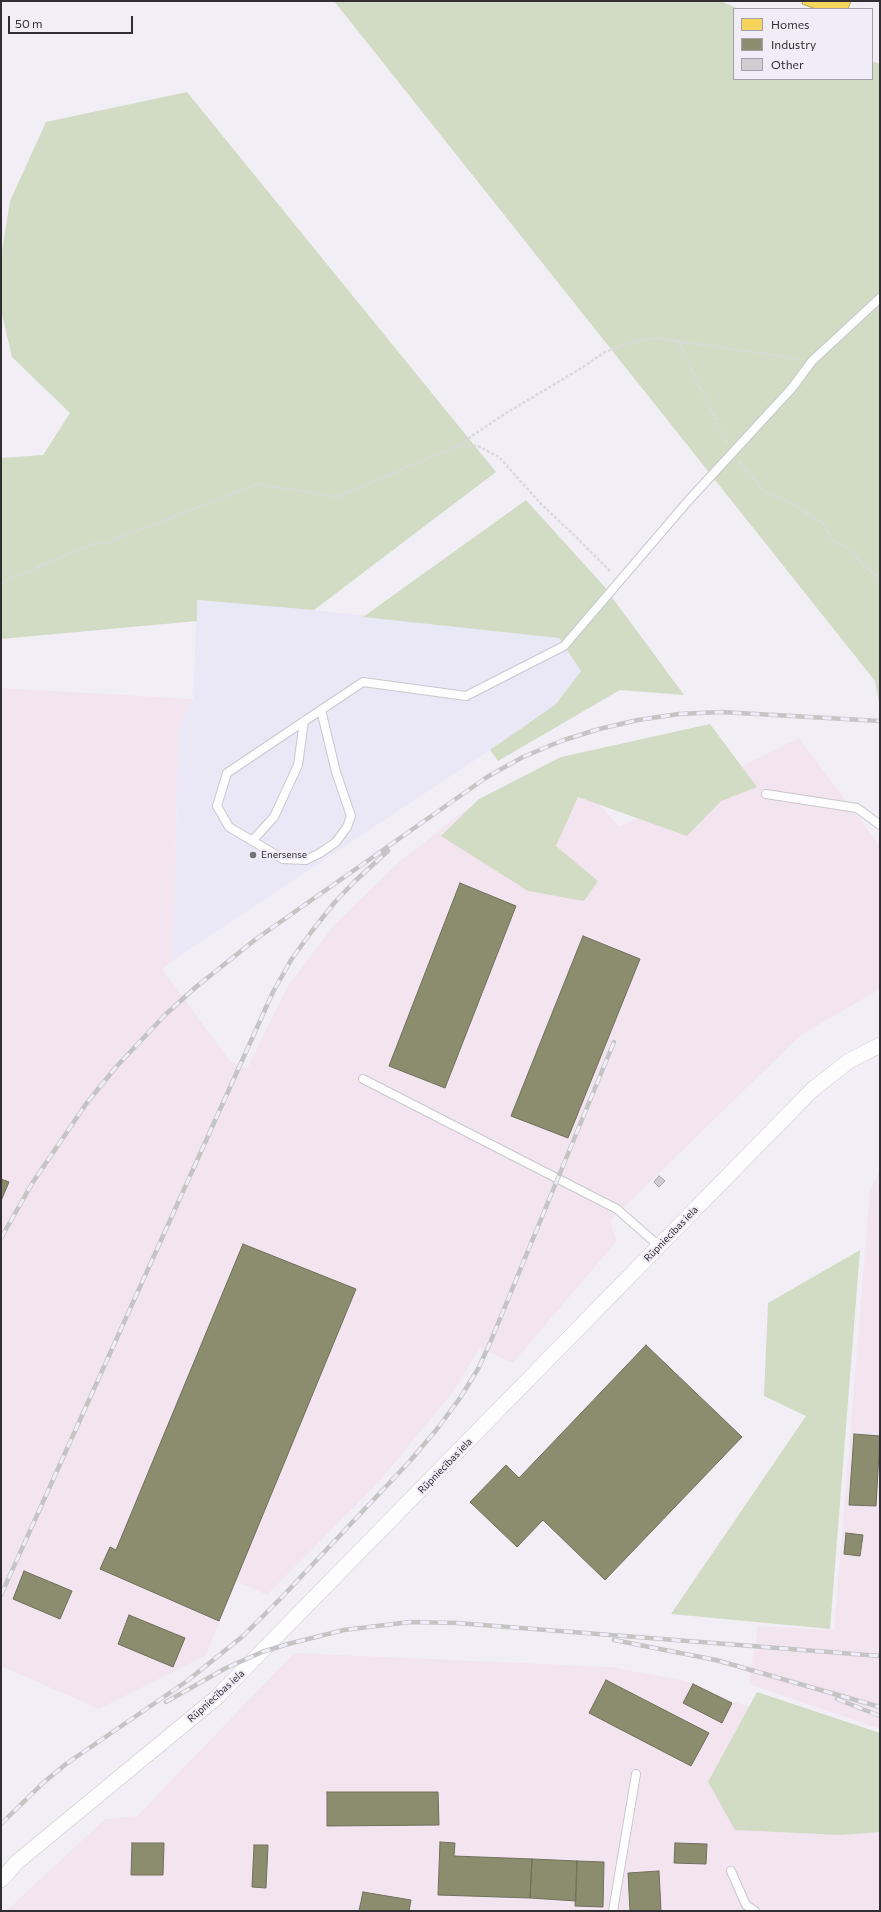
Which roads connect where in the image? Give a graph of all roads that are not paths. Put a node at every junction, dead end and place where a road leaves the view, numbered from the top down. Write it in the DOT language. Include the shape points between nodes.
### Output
graph roads {
  1 [pos="880,298"];
  2 [pos="321,710"];
  3 [pos="304,722"];
  4 [pos="766,794"];
  5 [pos="880,825"];
  6 [pos="252,841"];
  7 [pos="880,1045"];
  8 [pos="363,1079"];
  9 [pos="659,1246"];
  10 [pos="636,1774"];
  11 [pos="731,1871"];
  12 [pos="1,1880"];
  13 [pos="613,1911"];
  14 [pos="755,1911"];
  1 -- 2 [label="lane" via="812,361 792,388 688,501 564,646 466,696 363,682"];
  2 -- 3 [label="lane"];
  2 -- 6 [label="lane" via="336,772 351,816 347,827 336,842 306,860 283,859"];
  3 -- 6 [label="lane" via="298,765 274,817"];
  3 -- 6 [label="lane" via="227,773 218,806 230,827"];
  4 -- 5 [label="lane" via="857,808"];
  7 -- 9 [label="street, Rūpniecības iela" via="849,1062 813,1089"];
  8 -- 9 [label="lane" via="617,1209"];
  9 -- 12 [label="street, Rūpniecības iela" via="216,1698 17,1862"];
  10 -- 13 [label="lane"];
  11 -- 14 [label="lane" via="746,1905"];
}
